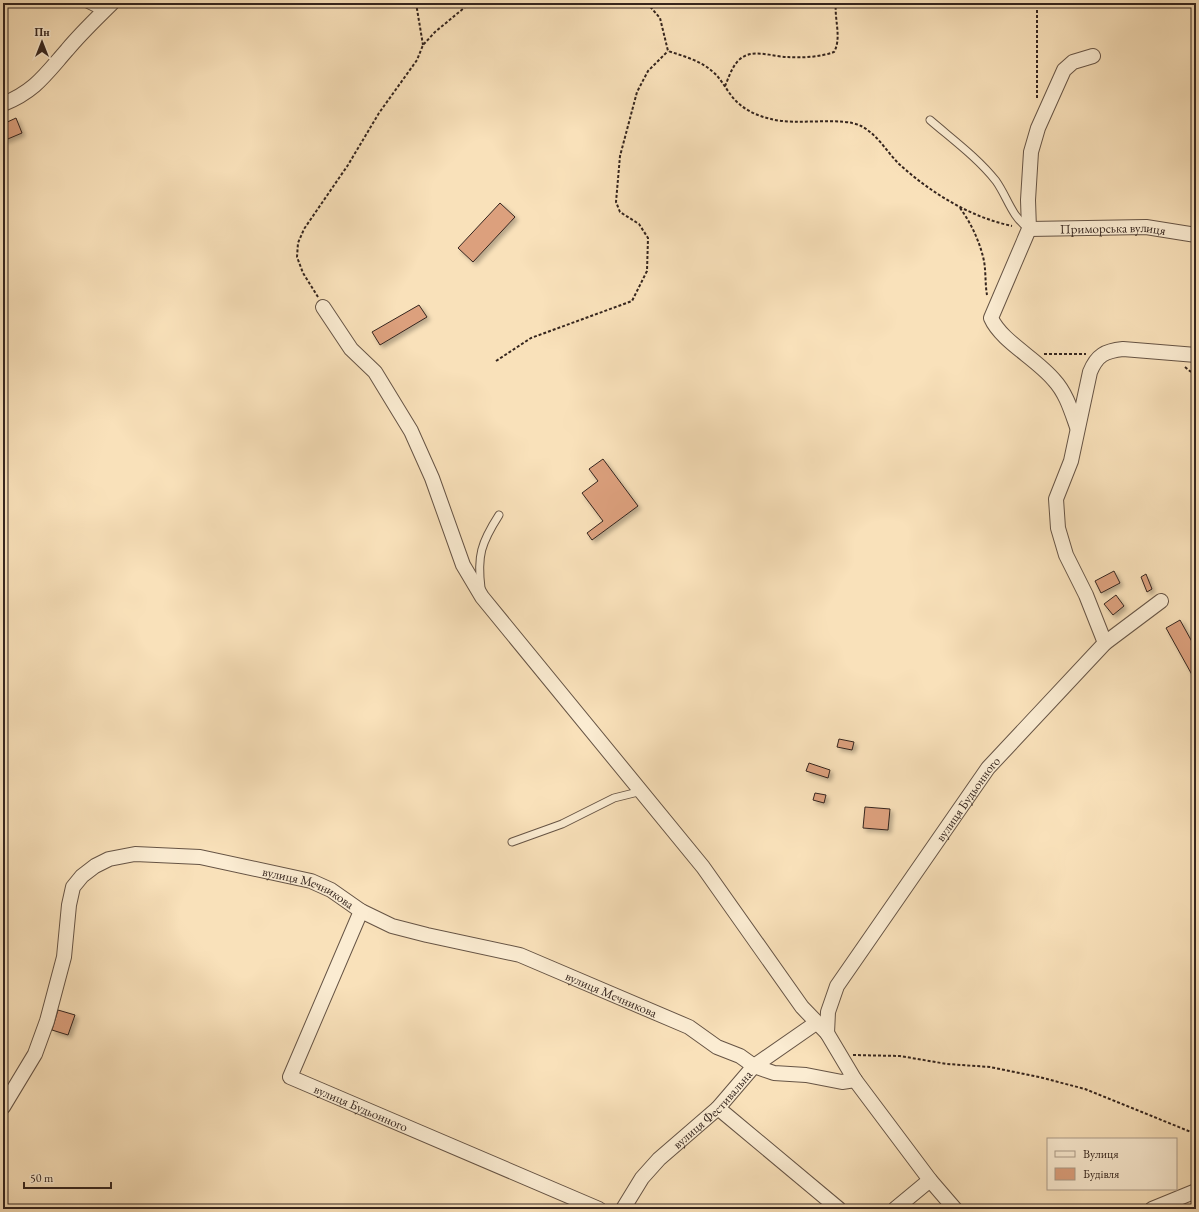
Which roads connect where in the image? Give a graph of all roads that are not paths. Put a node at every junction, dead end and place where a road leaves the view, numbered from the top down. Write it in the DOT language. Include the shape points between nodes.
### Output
graph roads {
  1 [pos="85,3"];
  2 [pos="107,8"];
  3 [pos="1093,56"];
  4 [pos="3,104"];
  5 [pos="930,120"];
  6 [pos="1029,229"];
  7 [pos="1196,235"];
  8 [pos="324,307"];
  9 [pos="1196,355"];
  10 [pos="1077,427"];
  11 [pos="498,515"];
  12 [pos="482,597"];
  13 [pos="1161,601"];
  14 [pos="1105,643"];
  15 [pos="642,791"];
  16 [pos="512,842"];
  17 [pos="361,911"];
  18 [pos="816,1023"];
  19 [pos="827,1033"];
  20 [pos="754,1066"];
  21 [pos="855,1080"];
  22 [pos="3,1106"];
  23 [pos="718,1108"];
  24 [pos="930,1180"];
  25 [pos="1196,1191"];
  26 [pos="599,1209"];
  27 [pos="623,1209"];
  28 [pos="839,1209"];
  29 [pos="895,1209"];
  30 [pos="955,1209"];
  31 [pos="1152,1209"];
  1 -- 2 [label="lane"];
  2 -- 4 [label="street" via="40,82 27,93"];
  3 -- 6 [label="street" via="1073,62 1064,70 1038,128 1031,152"];
  5 -- 6 [label="lane" via="996,181 1018,221"];
  6 -- 7 [label="street, Приморська вулиця" via="1146,227"];
  6 -- 10 [label="street" via="991,318 995,327 1054,380 1067,400"];
  8 -- 12 [label="street" via="351,349 375,372 411,431 432,478 463,565"];
  9 -- 10 [label="street" via="1123,349 1102,354 1090,372"];
  10 -- 14 [label="street" via="1070,461 1056,499 1058,528 1066,555 1086,595"];
  11 -- 12 [label="lane" via="486,536 478,566"];
  12 -- 15 [label="street"];
  13 -- 14 [label="street, вулиця Будьонного"];
  14 -- 19 [label="street, вулиця Будьонного" via="988,768 836,986 828,1012"];
  15 -- 16 [label="lane" via="614,798 562,824"];
  15 -- 18 [label="street" via="704,867 802,1007"];
  17 -- 20 [label="street, вулиця Мечникова" via="392,926 520,955 689,1027 717,1047 740,1056"];
  17 -- 22 [label="street, вулиця Мечникова" via="331,890 310,882 200,857 135,854 109,859 94,866 73,887 64,957 47,1021 35,1054"];
  17 -- 26 [label="street, вулиця Будьонного" via="290,1077"];
  18 -- 19 [label="street"];
  18 -- 20 [label="street, вулиця Фестивальна"];
  19 -- 21 [label="street"];
  20 -- 21 [label="street, вулиця Мечникова" via="774,1072 842,1082"];
  20 -- 23 [label="street, вулиця Фестивальна"];
  21 -- 24 [label="street"];
  23 -- 27 [label="street, вулиця Фестивальна" via="659,1159 642,1178"];
  23 -- 28 [label="street"];
  24 -- 29 [label="street"];
  24 -- 30 [label="street"];
  25 -- 31 [label="street"];
}
